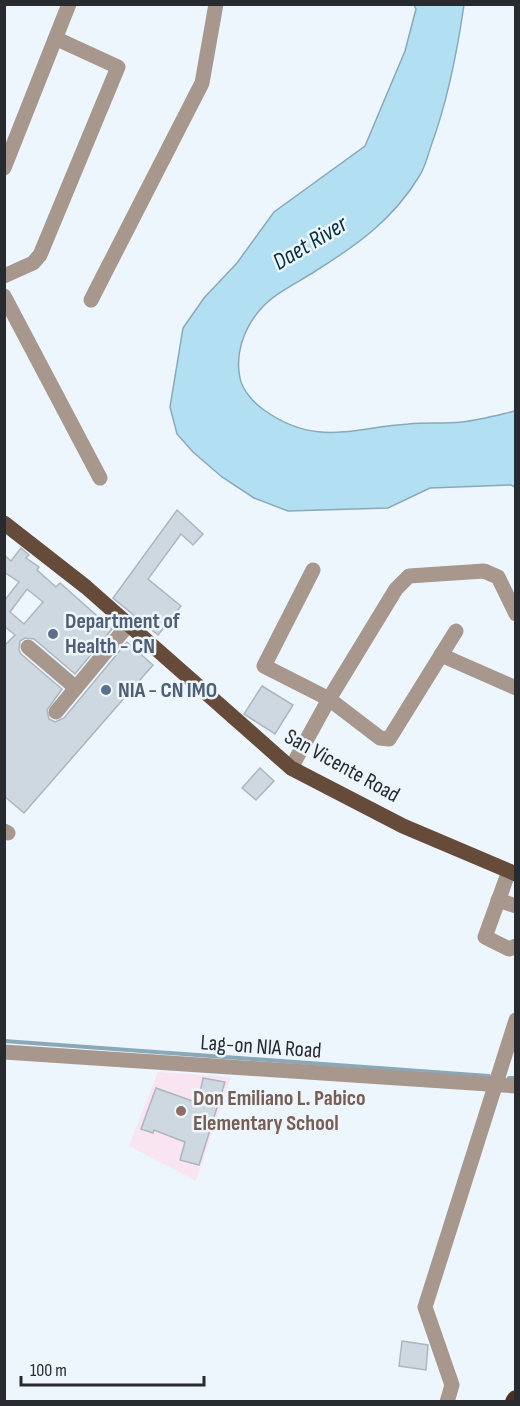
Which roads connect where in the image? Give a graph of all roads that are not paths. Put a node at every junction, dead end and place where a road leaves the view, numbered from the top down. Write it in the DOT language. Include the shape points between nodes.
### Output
graph roads {
  1 [pos="69,4"];
  2 [pos="216,4"];
  3 [pos="57,39"];
  4 [pos="4,168"];
  5 [pos="4,276"];
  6 [pos="4,296"];
  7 [pos="91,300"];
  8 [pos="100,478"];
  9 [pos="4,523"];
  10 [pos="314,570"];
  11 [pos="516,614"];
  12 [pos="128,625"];
  13 [pos="456,631"];
  14 [pos="28,648"];
  15 [pos="441,656"];
  16 [pos="76,688"];
  17 [pos="516,688"];
  18 [pos="329,699"];
  19 [pos="56,712"];
  20 [pos="291,768"];
  21 [pos="512,872"];
  22 [pos="498,900"];
  23 [pos="516,906"];
  24 [pos="516,946"];
  25 [pos="516,1020"];
  26 [pos="4,1052"];
  27 [pos="496,1084"];
  28 [pos="516,1086"];
  29 [pos="447,1401"];
  1 -- 3 [label="street"];
  2 -- 7 [label="street" via="202,83"];
  3 -- 4 [label="street"];
  3 -- 5 [label="street" via="118,67 40,255 33,263"];
  6 -- 8 [label="street"];
  9 -- 12 [label="main road, San Vicente Road"];
  10 -- 18 [label="street" via="264,666"];
  11 -- 18 [label="street" via="498,577 484,571 409,576 396,589"];
  12 -- 16 [label="street"];
  12 -- 20 [label="main road, San Vicente Road"];
  13 -- 15 [label="street"];
  14 -- 16 [label="street"];
  15 -- 17 [label="street"];
  15 -- 18 [label="street" via="389,739 380,738"];
  16 -- 19 [label="street"];
  18 -- 20 [label="street"];
  20 -- 21 [label="main road, San Vicente Road" via="403,826"];
  21 -- 22 [label="street"];
  22 -- 23 [label="street"];
  22 -- 24 [label="street" via="485,937 508,949"];
  25 -- 27 [label="street"];
  26 -- 27 [label="street, Lag-on NIA Road"];
  27 -- 28 [label="street, Lag-on NIA Road"];
  27 -- 29 [label="street" via="425,1307 452,1386"];
}
